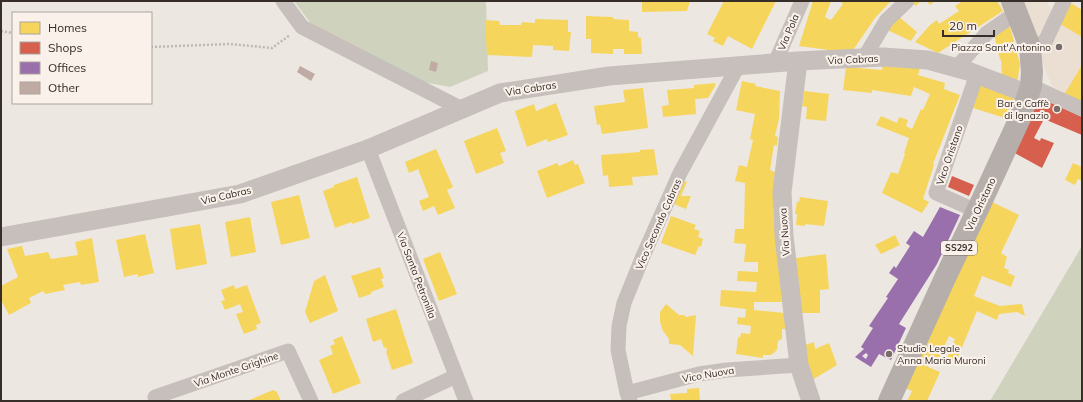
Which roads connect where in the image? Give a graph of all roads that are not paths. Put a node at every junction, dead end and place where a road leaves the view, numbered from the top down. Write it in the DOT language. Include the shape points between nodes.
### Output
graph roads {
  1 [pos="283,1"];
  2 [pos="802,1"];
  3 [pos="906,1"];
  4 [pos="1064,1"];
  5 [pos="1014,7"];
  6 [pos="1030,47"];
  7 [pos="864,58"];
  8 [pos="798,61"];
  9 [pos="775,63"];
  10 [pos="738,66"];
  11 [pos="957,67"];
  12 [pos="977,74"];
  13 [pos="1035,91"];
  14 [pos="462,109"];
  15 [pos="1082,109"];
  16 [pos="368,149"];
  17 [pos="977,211"];
  18 [pos="1,237"];
  19 [pos="799,365"];
  20 [pos="456,376"];
  21 [pos="155,396"];
  22 [pos="629,397"];
  23 [pos="311,401"];
  24 [pos="403,401"];
  25 [pos="466,401"];
  26 [pos="811,401"];
  27 [pos="889,401"];
  1 -- 14 [label="street" via="302,27"];
  2 -- 9 [label="street, Via Pola"];
  3 -- 7 [label="street" via="886,22"];
  4 -- 6 [label="street" via="1045,42"];
  5 -- 6 [label="main road, Via Oristano / SS292"];
  5 -- 11 [label="street"];
  6 -- 13 [label="main road, Via Oristano / SS292"];
  7 -- 8 [label="street, Via Cabras"];
  7 -- 11 [label="street, Via Cabras" via="928,60"];
  8 -- 9 [label="street, Via Cabras"];
  8 -- 19 [label="street, Via Nuova" via="782,192 784,236"];
  9 -- 10 [label="street, Via Cabras"];
  10 -- 14 [label="street, Via Cabras" via="609,76 556,84 500,93"];
  10 -- 22 [label="street, Vico Secondo Cabras" via="680,173 624,303 619,326 618,350"];
  11 -- 12 [label="street, Via Cabras"];
  12 -- 13 [label="street, Via Cabras"];
  12 -- 17 [label="street, Vico Oristano" via="936,193"];
  13 -- 15 [label="street"];
  13 -- 17 [label="main road, Via Oristano / SS292"];
  14 -- 16 [label="street, Via Cabras"];
  16 -- 18 [label="street, Via Cabras" via="240,194"];
  16 -- 20 [label="street, Via Santa Petronilla"];
  17 -- 27 [label="main road, Via Oristano / SS292"];
  19 -- 22 [label="street, Vico Nuova" via="699,374"];
  19 -- 26 [label="street, Via Nuova"];
  20 -- 24 [label="street"];
  20 -- 25 [label="street, Via Santa Petronilla"];
  21 -- 23 [label="street, Via Monte Grighine" via="288,351"];
}
